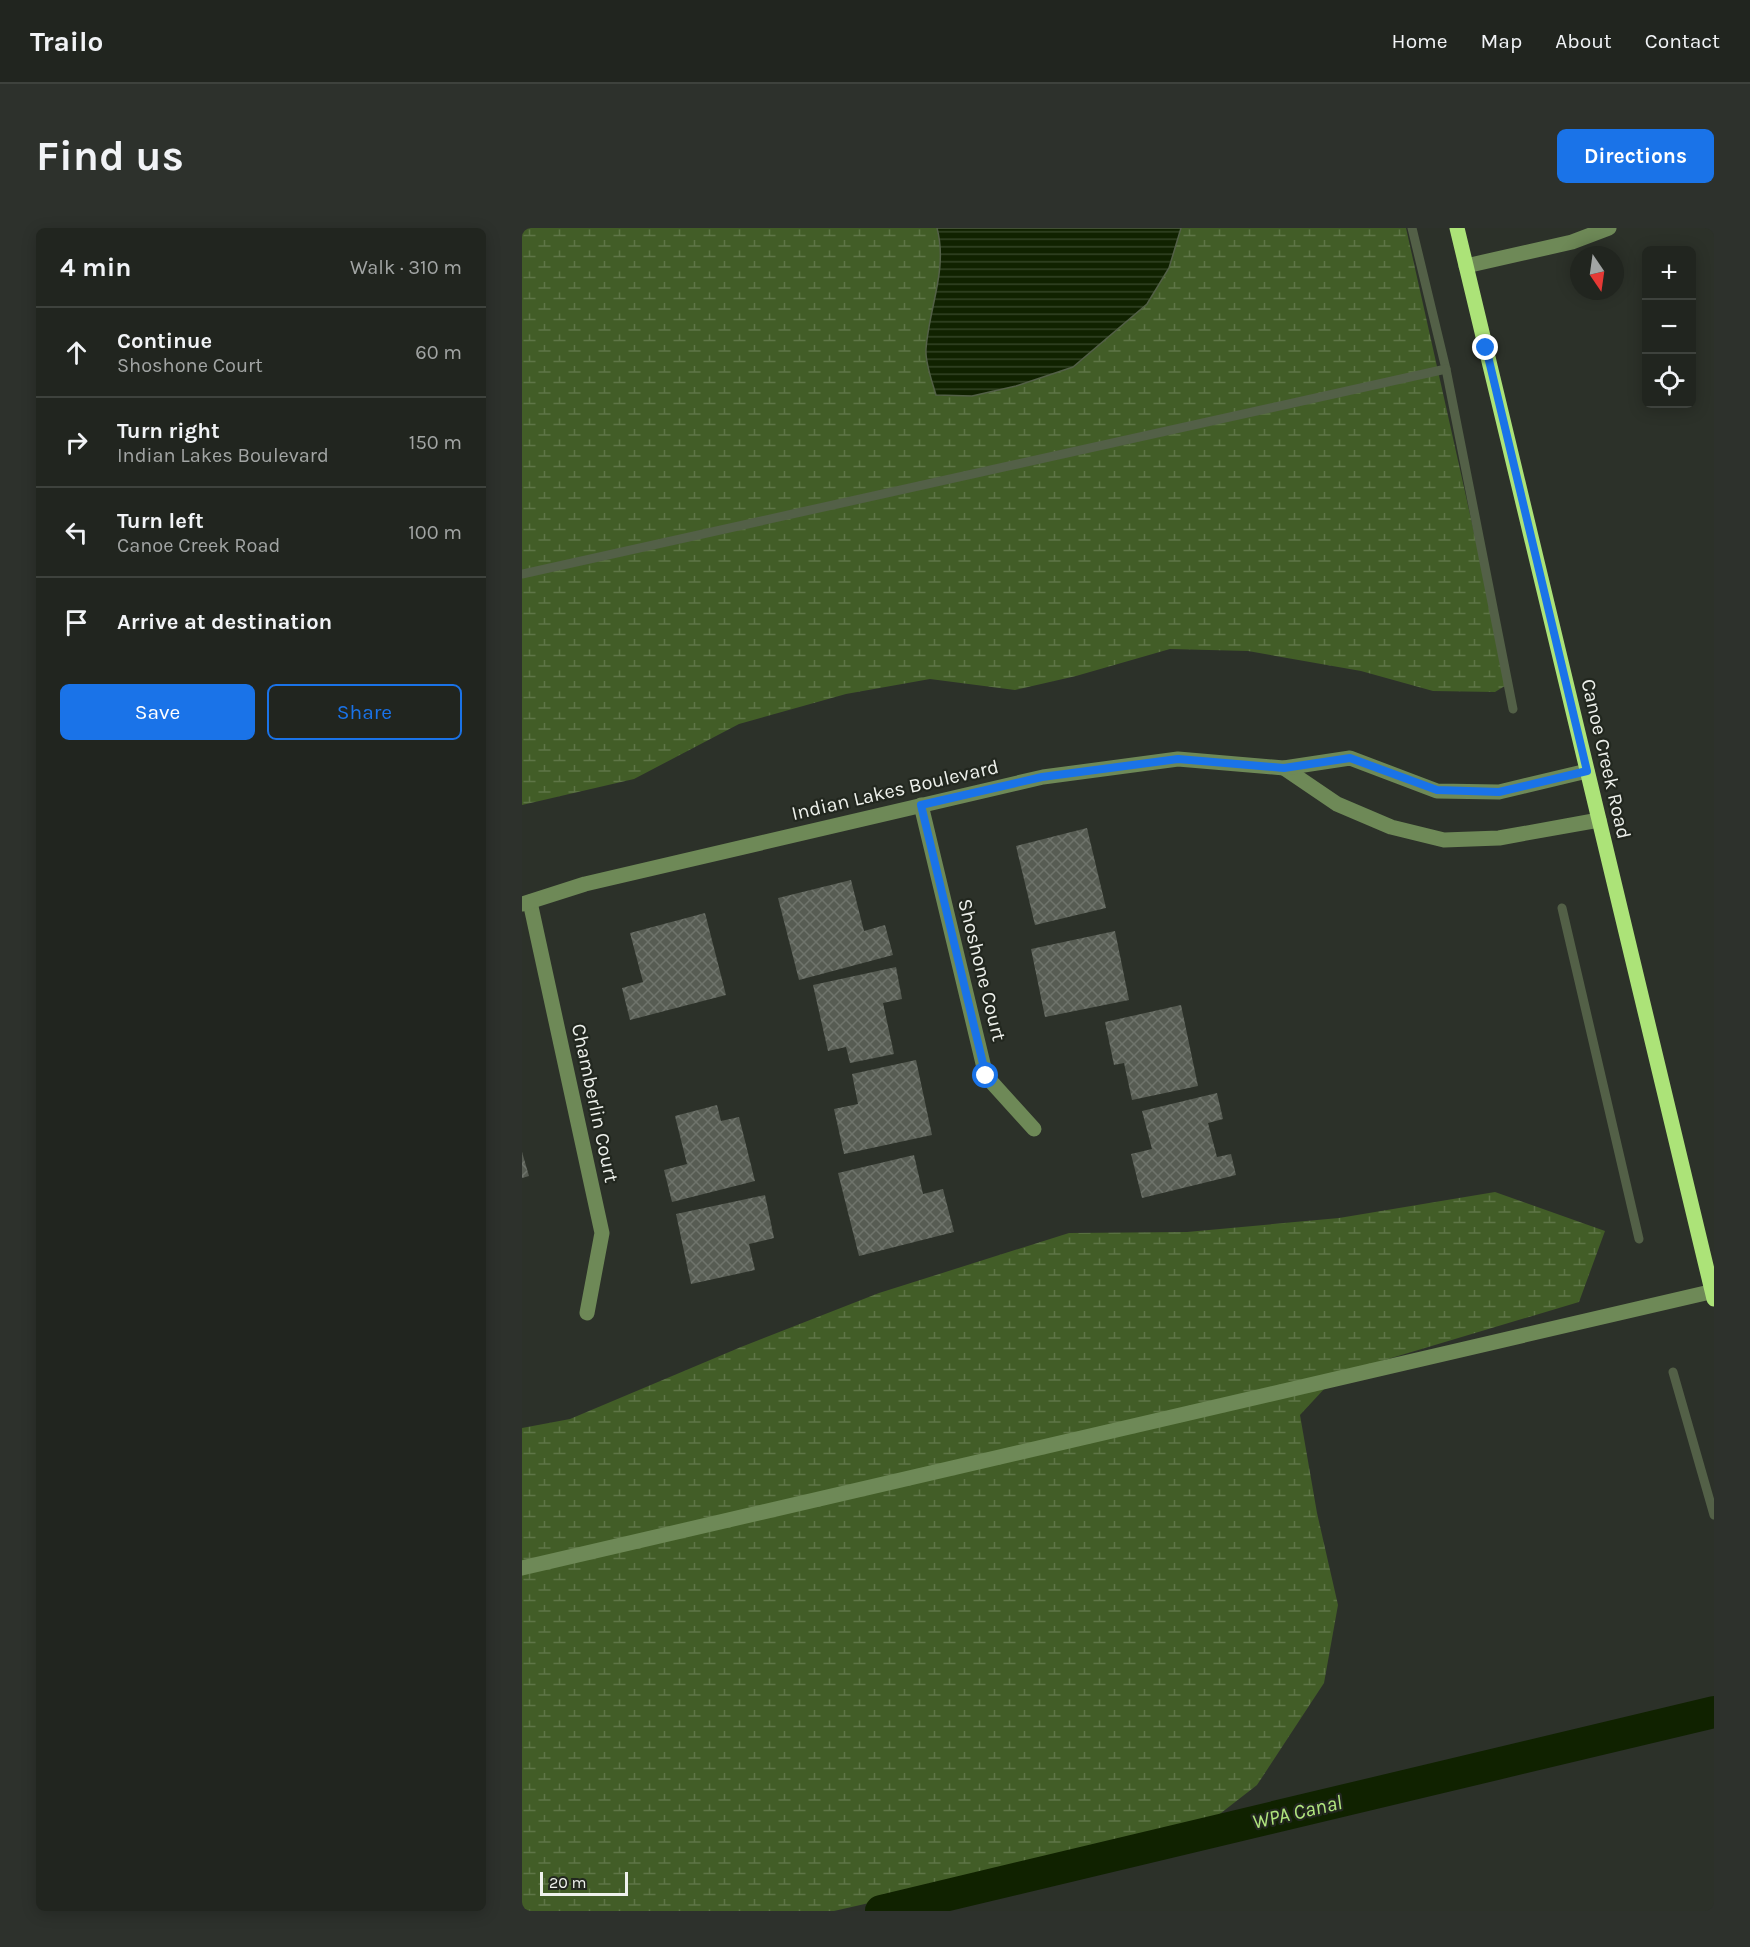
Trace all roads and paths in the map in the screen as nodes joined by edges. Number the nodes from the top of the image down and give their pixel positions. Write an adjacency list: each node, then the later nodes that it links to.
1 (1457, 228): 3 (main road, Canoe Creek Road)
2 (1609, 228): 3 (street)
3 (1466, 266): 5 (main road, Canoe Creek Road)
4 (1284, 768): 5 (street, Indian Lakes Boulevard); 6 (street, Indian Lakes Boulevard); 7 (street, Indian Lakes Boulevard)
5 (1587, 771): 7 (main road, Canoe Creek Road)
6 (921, 805): 8 (street, Indian Lakes Boulevard); 9 (street, Shoshone Court)
7 (1599, 820): 10 (main road, Canoe Creek Road)
8 (526, 903): 11 (street, Chamberlin Court)
9 (1034, 1129)
10 (1713, 1294): 12 (street)
11 (587, 1313)
12 (522, 1568)

